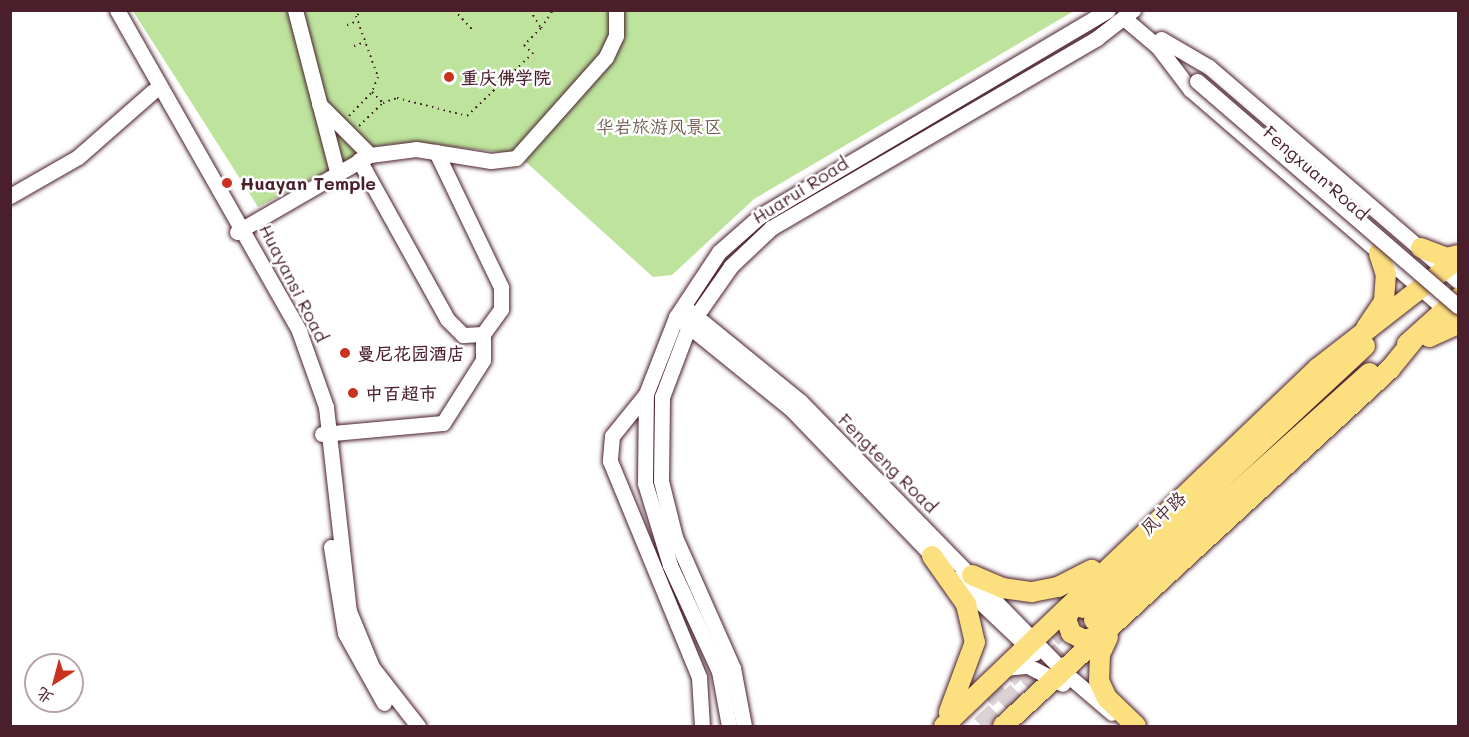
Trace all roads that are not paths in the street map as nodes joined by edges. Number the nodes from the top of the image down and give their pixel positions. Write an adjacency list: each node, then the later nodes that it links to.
1 (105, 10): 8 (street, Huayansi Road)
2 (117, 10): 14 (street, Huayansi Road)
3 (296, 10): 9 (street)
4 (616, 10): 10 (street)
5 (1108, 10): 21 (street, Huarui Road)
6 (1130, 14): 7 (street, Fengxuan Road); 21 (street, Huarui Road)
7 (1159, 43): 15 (street, Fengxuan Road); 16 (street, Fengxuan Road); 19 (street, Fengxuan Road, bridge)
8 (153, 91): 13 (street); 14 (street, Huayansi Road)
9 (317, 102): 11 (street); 12 (street)
10 (436, 152): 11 (street); 22 (street)
11 (364, 158): 12 (street); 22 (street)
12 (338, 171): 14 (street)
13 (10, 196)
14 (240, 230): 27 (street, Huayansi Road)
15 (1421, 248): 17 (main road)
16 (1379, 253): 18 (street, Fengxuan Road); 24 (main road)
17 (1455, 266): 18 (main road)
18 (1423, 290): 19 (street, Fengxuan Road); 20 (main road)
19 (1456, 309): 23 (main road); 25 (main road)
20 (1395, 313): 23 (main road); 24 (main road, 凤中路)
21 (685, 315): 26 (street, Huarui Road); 29 (street, Fengteng Road); 31 (street, Fengteng Road); 40 (street, Huarui Road)
22 (483, 334): 27 (street)
23 (1416, 337): 25 (main road)
24 (1355, 342): 28 (main road, 凤中路)
25 (1390, 369): 32 (main road)
26 (646, 394): 38 (street); 39 (street, Huarui Road)
27 (326, 433): 36 (street, Huayansi Road); 37 (street, Huayansi Road)
28 (1125, 549): 30 (main road, 凤中路); 31 (main road)
29 (932, 556): 33 (street, Fengteng Road); 41 (main road)
30 (1105, 567): 32 (main road); 33 (main road, 凤中路)
31 (972, 574): 33 (street, Fengteng Road)
32 (1111, 631): 35 (main road); 45 (main road)
33 (1029, 642): 34 (main road, 凤中路); 35 (street, Fengteng Road)
34 (1003, 668): 35 (street); 41 (main road, 凤中路)
35 (1058, 671): 42 (main road); 43 (street); 44 (street, Fengteng Road)
36 (404, 726)
37 (418, 726)
38 (702, 726)
39 (729, 726)
40 (744, 726)
41 (943, 726)
42 (1003, 726)
43 (1114, 726)
44 (1128, 726)
45 (1136, 726)

